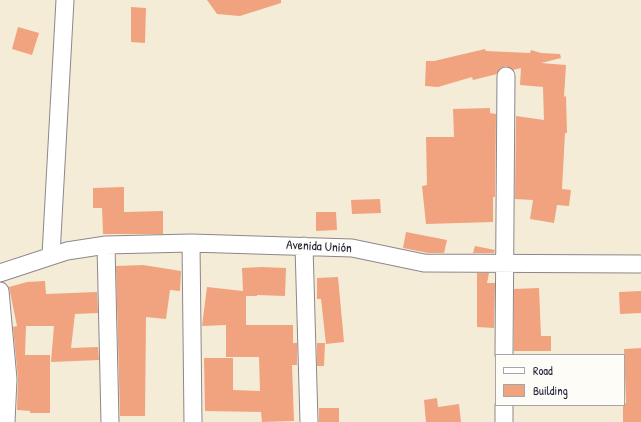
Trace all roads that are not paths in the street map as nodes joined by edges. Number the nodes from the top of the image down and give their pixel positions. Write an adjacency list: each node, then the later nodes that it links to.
1 (65, 0): 6 (street)
2 (506, 76): 7 (street)
3 (191, 243): 4 (street, Avenida Unión); 5 (street, Avenida Unión); 15 (street)
4 (106, 245): 6 (street, Avenida Unión); 14 (street)
5 (304, 246): 7 (street, Avenida Unión); 16 (street)
6 (51, 255): 9 (street, Avenida Unión)
7 (504, 264): 8 (street, Avenida Unión); 11 (street)
8 (641, 264)
9 (0, 273)
10 (0, 291): 13 (street)
11 (504, 354)
12 (504, 406): 17 (street)
13 (6, 422)
14 (110, 422)
15 (193, 422)
16 (309, 422)
17 (504, 422)

